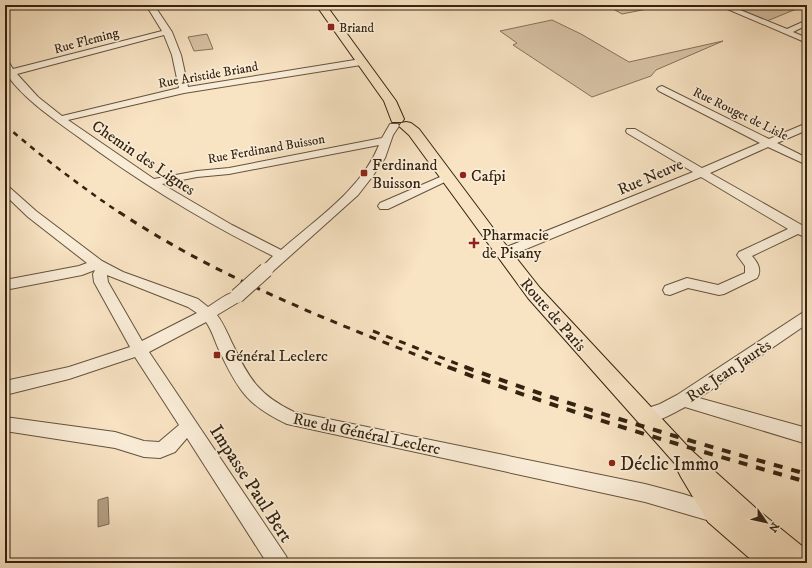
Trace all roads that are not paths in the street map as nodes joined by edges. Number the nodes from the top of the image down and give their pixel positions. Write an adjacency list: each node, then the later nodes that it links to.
1 (8, 5): 5 (street)
2 (150, 5): 7 (street)
3 (321, 5): 10 (main road, Route de Paris)
4 (722, 5): 8 (street)
5 (5, 10)
6 (806, 23): 8 (street)
7 (168, 32): 11 (street, Rue Fleming); 13 (street)
8 (788, 32): 9 (street)
9 (807, 41)
10 (361, 62): 13 (street, Rue Aristide Briand); 15 (main road, Route de Paris)
11 (8, 68): 14 (street, Chemin des Lignes)
12 (662, 89): 19 (street, Rue Rouget de Lisle)
13 (184, 90): 14 (street, Rue Aristide Briand)
14 (61, 119): 23 (street, Chemin des Lignes)
15 (399, 124): 18 (street); 22 (main road, Route de Paris)
16 (807, 126): 19 (street, Rue Neuve)
17 (631, 131): 21 (street)
18 (386, 140): 23 (street, Rue Ferdinand Buisson); 28 (street)
19 (769, 143): 20 (street, Rue Rouget de Lisle); 21 (street, Rue Neuve)
20 (807, 162)
21 (700, 172): 26 (street); 27 (street, Rue Neuve)
22 (447, 177): 25 (street); 27 (main road, Route de Paris)
23 (151, 183): 28 (street, Chemin des Lignes)
24 (7, 194): 29 (street, Rue du Général Leclerc)
25 (384, 206)
26 (802, 231): 31 (street)
27 (504, 253): 37 (main road, Route de Paris)
28 (283, 256): 32 (street, bridge)
29 (100, 265): 30 (street); 32 (street, Rue du Général Leclerc); 34 (street, Impasse Paul Bert)
30 (5, 285)
31 (670, 290)
32 (208, 314): 34 (street); 42 (street, Rue du Général Leclerc)
33 (807, 317): 36 (street, Rue Jean Jaurès)
34 (143, 348): 35 (street); 39 (street, Impasse Paul Bert)
35 (5, 388)
36 (683, 400): 37 (street, Rue Jean Jaurès); 40 (street)
37 (645, 416): 41 (main road, Route de Paris)
38 (5, 424): 39 (street, Impasse Paul Bert)
39 (190, 426): 43 (street, Impasse Paul Bert)
40 (807, 436)
41 (683, 457): 42 (main road, Route de Paris); 46 (main road, Route de Paris)
42 (717, 514): 44 (main road, Route de Paris); 45 (street, Route de Paris)
43 (279, 563)
44 (775, 563)
45 (788, 563)
46 (803, 563)

